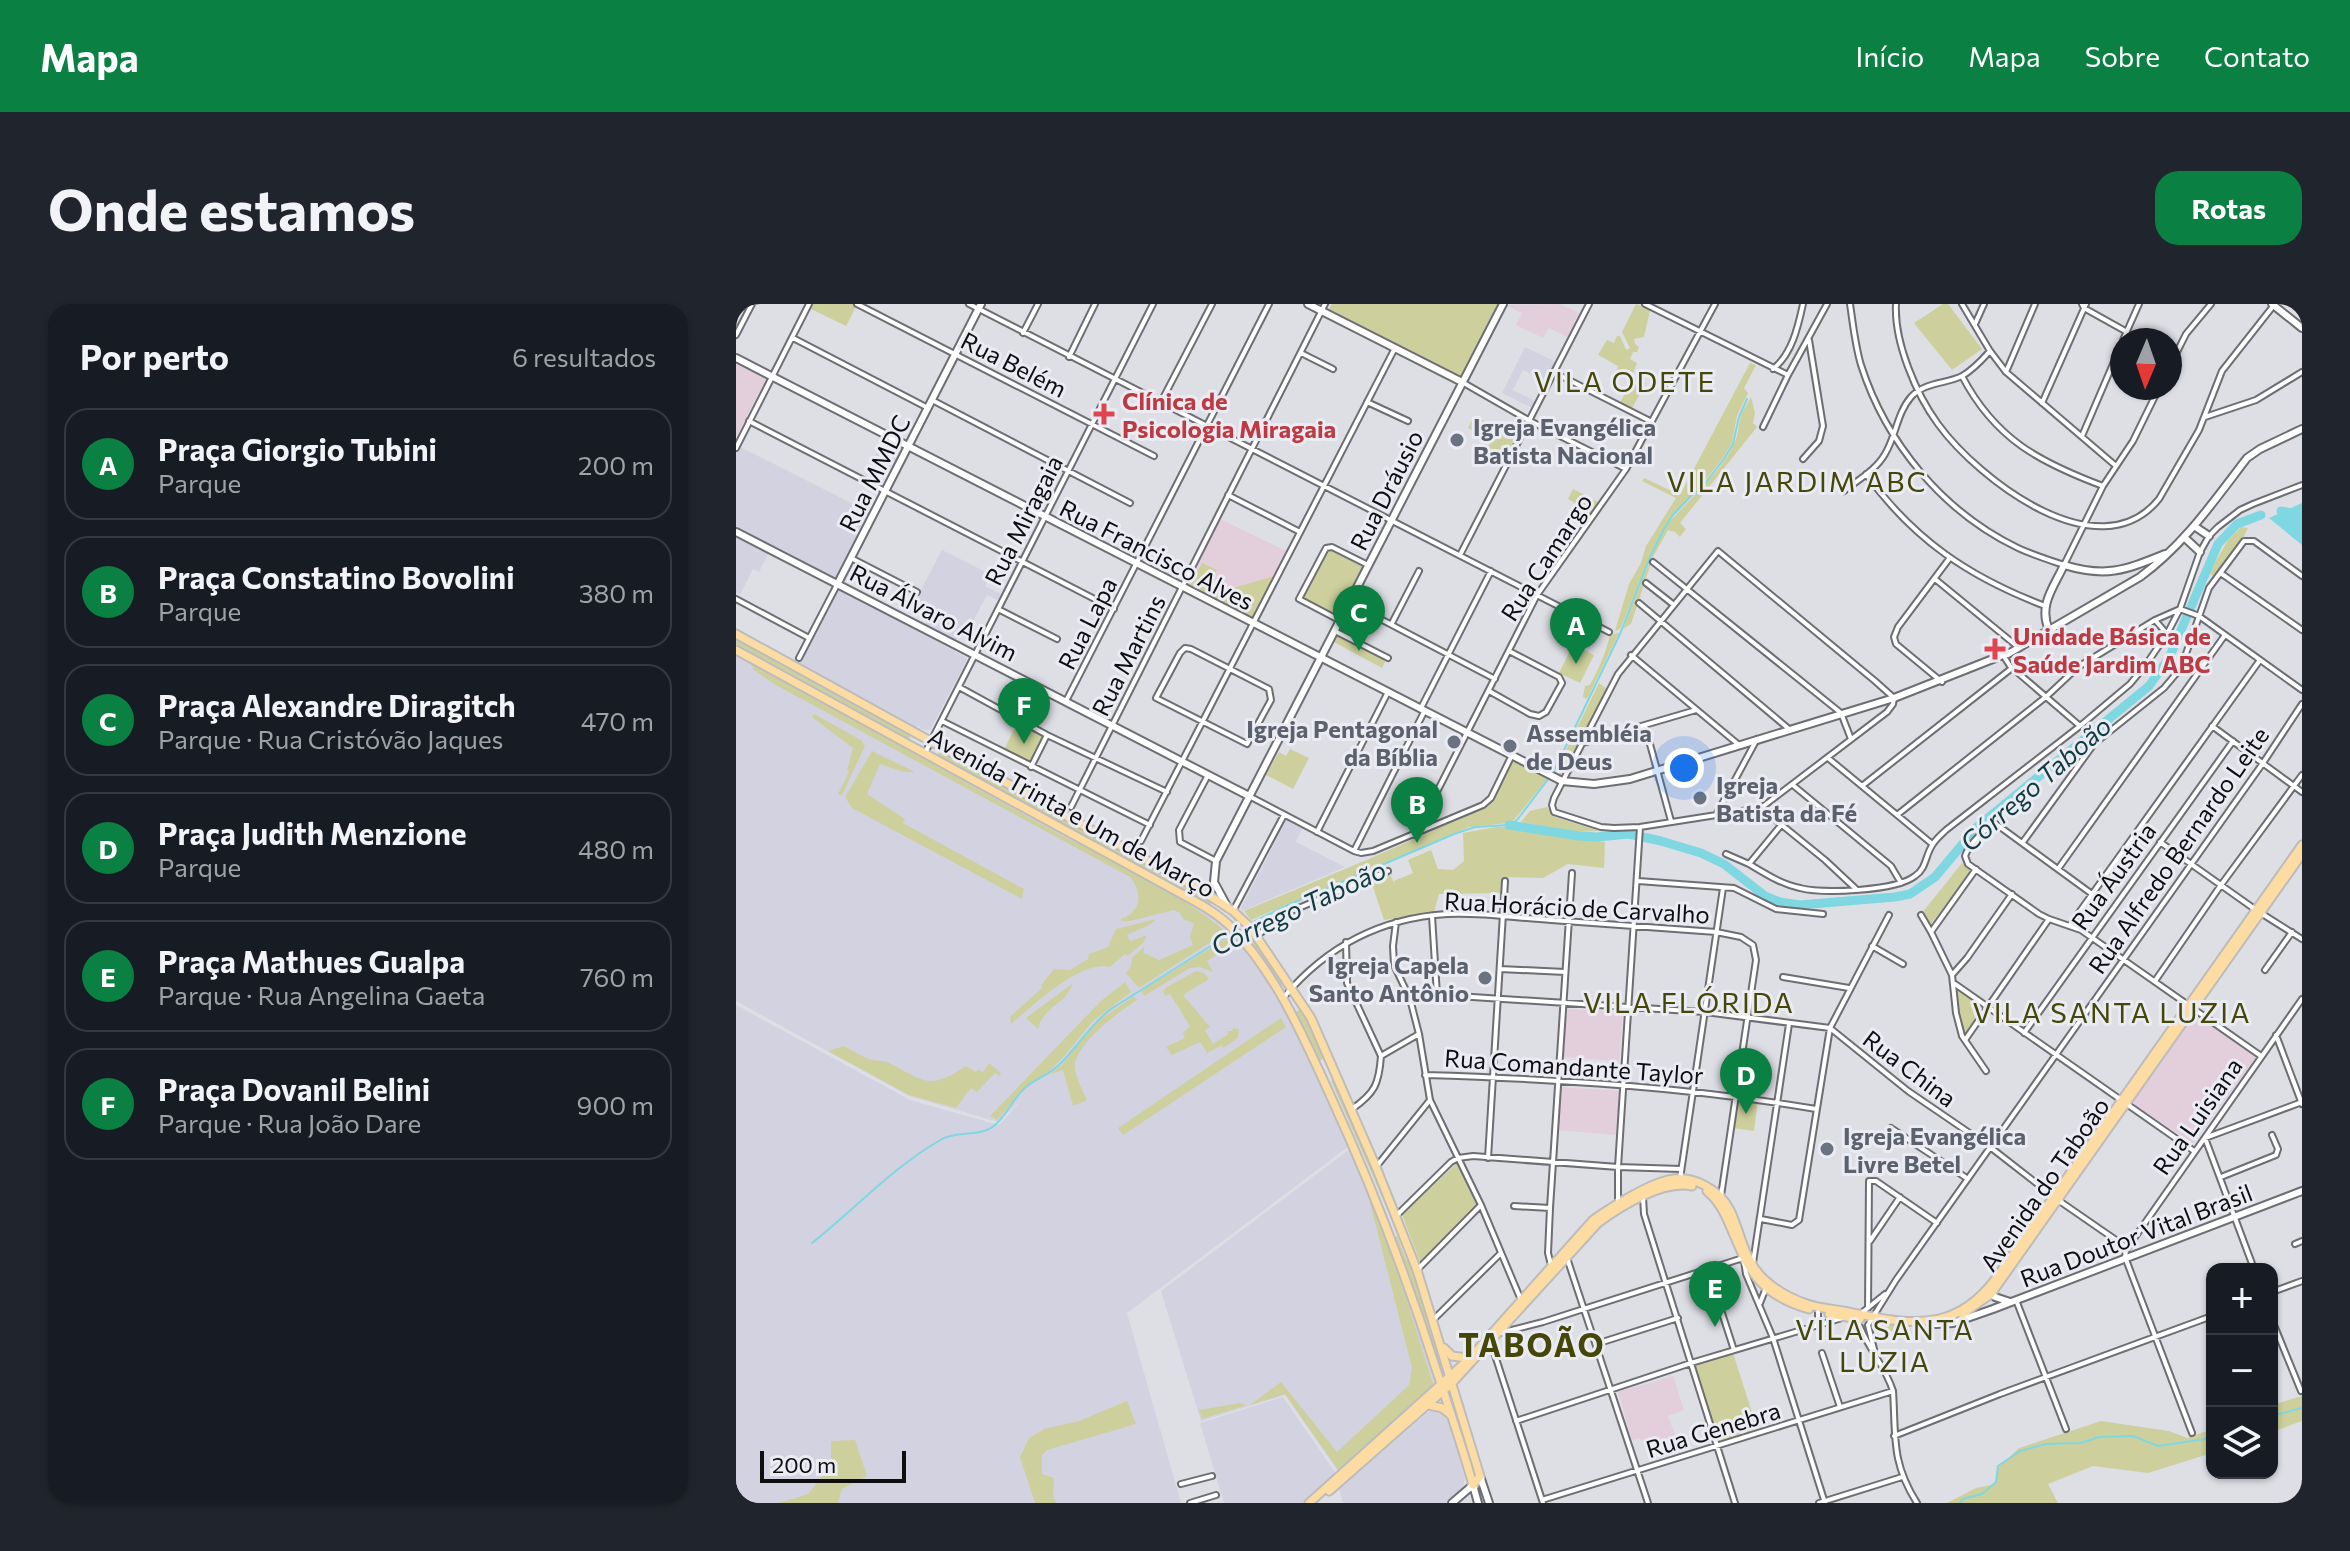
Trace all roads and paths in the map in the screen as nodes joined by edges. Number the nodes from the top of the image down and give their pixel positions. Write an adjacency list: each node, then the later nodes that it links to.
1 (752, 304): 34 (street)
2 (809, 304): 36 (street)
3 (857, 304): 41 (street, Rua Belém)
4 (969, 304): 26 (street)
5 (1038, 304): 33 (street)
6 (1095, 304): 42 (street)
7 (1153, 304): 53 (street, Rua Miragaia)
8 (1212, 304): 59 (street)
9 (1269, 304): 68 (street, Rua Lapa)
10 (1308, 304): 27 (street)
11 (1503, 304): 54 (street, Rua Dráusio)
12 (1589, 304): 49 (street)
13 (1645, 304): 32 (street)
14 (1715, 304): 32 (street, Rua Camargo)
15 (1803, 304): 45 (street)
16 (1827, 304): 35 (street)
17 (1850, 304): 71 (street)
18 (1896, 304): 55 (street)
19 (1962, 304): 28 (street)
20 (1984, 304): 28 (street)
21 (2035, 304): 47 (street)
22 (2139, 304): 30 (street)
23 (2211, 304): 37 (street)
24 (2273, 304): 31 (street); 62 (street)
25 (2084, 305): 29 (street); 60 (street)
26 (979, 306): 33 (street); 41 (street, Rua MMDC)
27 (1323, 308): 38 (street); 40 (street, Rua Martins)
28 (1975, 325): 39 (street)
29 (2121, 328)
30 (2129, 328)
31 (2302, 328)
32 (1701, 332): 45 (street); 66 (street, Rua Camargo)
33 (1023, 333): 42 (street)
34 (736, 335)
35 (1808, 337): 50 (street); 77 (street)
36 (793, 338): 52 (street); 61 (street)
37 (2182, 342)
38 (1395, 348): 54 (street); 58 (street)
39 (1990, 351): 47 (street); 51 (street)
40 (1301, 353): 44 (street); 75 (street, Rua Martins)
41 (955, 354): 56 (street, Rua MMDC); 67 (street, Rua Belém)
42 (1069, 357): 53 (street)
43 (736, 358): 52 (street, Rua Francisco Alves)
44 (1333, 369)
45 (1773, 369): 50 (street)
46 (2110, 371): 72 (street)
47 (2006, 372): 60 (street)
48 (2302, 372): 62 (street)
49 (1555, 373): 65 (street); 66 (street)
50 (1788, 375): 69 (street)
51 (1962, 376): 55 (street); 84 (street)
52 (772, 377): 63 (street); 73 (street, Rua Francisco Alves)
53 (1115, 379): 59 (street); 67 (street, Rua Miragaia)
54 (1462, 382): 65 (street); 90 (street, Rua Dráusio)
55 (1918, 391): 71 (street); 91 (street)
56 (932, 400): 61 (street, Rua MMDC); 80 (street)
57 (2153, 400): 78 (street)
58 (1367, 401): 64 (street); 83 (street)
59 (1161, 402): 68 (street)
60 (2042, 403): 72 (street)
61 (928, 408): 73 (street, Rua MMDC)
62 (2205, 417): 91 (street)
63 (749, 421): 74 (street); 86 (street)
64 (1408, 421)
65 (1530, 421): 79 (street); 99 (street)
66 (1652, 422): 79 (street, Rua Camargo)
67 (1091, 424): 76 (street, Rua Belém); 80 (street, Rua Miragaia)
68 (1206, 426): 75 (street); 104 (street, Rua Lapa)
69 (1763, 427)
70 (2302, 429): 92 (street)
71 (1893, 433): 81 (street); 106 (street)
72 (2082, 436): 78 (street)
73 (909, 446): 86 (street, Rua MMDC); 89 (street, Rua Francisco Alves)
74 (736, 448)
75 (1251, 448): 83 (street); 87 (street, Rua Martins)
76 (1154, 456)
77 (1803, 459)
78 (2116, 466): 84 (street)
79 (1626, 469): 119 (street, Rua Camargo)
80 (1069, 470): 88 (street); 89 (street, Rua Miragaia)
81 (1866, 474): 85 (street); 101 (street)
82 (2302, 485): 95 (street)
83 (1323, 486): 90 (street); 94 (street)
84 (2103, 486): 91 (street)
85 (1844, 491)
86 (885, 492): 100 (street, Rua MMDC); 102 (street)
87 (1228, 495): 94 (street); 115 (street, Rua Martins)
88 (1130, 503)
89 (1045, 516): 102 (street, Rua Miragaia); 104 (street, Rua Francisco Alves)
90 (1392, 521): 99 (street); 105 (street, Rua Dráusio)
91 (2085, 525): 106 (street)
92 (2194, 526): 95 (street); 96 (street)
93 (736, 532): 113 (street, Rua Álvaro Alvim)
94 (1300, 532): 133 (street)
95 (2209, 536): 98 (street)
96 (2185, 538): 97 (street); 98 (street)
97 (2172, 551): 109 (street); 116 (street)
98 (2200, 552): 127 (street)
99 (1460, 555): 108 (street)
100 (851, 558): 113 (street, Rua MMDC); 118 (street)
101 (1949, 559): 112 (street); 124 (street)
102 (1022, 562): 125 (street, Rua Miragaia); 126 (street)
103 (1653, 562): 117 (street)
104 (1138, 564): 115 (street, Rua Francisco Alves); 126 (street, Rua Lapa)
105 (1368, 565): 121 (street, Rua Dráusio); 129 (street)
106 (2064, 565): 109 (street); 124 (street)
107 (1419, 571): 132 (street)
108 (1491, 571): 119 (street); 146 (street)
109 (2116, 572): 116 (street)
110 (2222, 574): 111 (street); 128 (street); 136 (street)
111 (2302, 576)
112 (1935, 579): 143 (street); 157 (street)
113 (838, 583): 141 (street, Rua MMDC); 147 (street, Rua Álvaro Alvim)
114 (1646, 583): 123 (street)
115 (1183, 587): 133 (street, Rua Francisco Alves); 171 (street, Rua Martins)
116 (2120, 588): 135 (street)
117 (1688, 589): 123 (street); 163 (street); 168 (street)
118 (917, 592)
119 (1537, 595): 137 (street); 145 (street, Rua Camargo)
120 (736, 599): 141 (street)
121 (1348, 602): 129 (street, Rua Dráusio); 132 (street)
122 (1639, 603): 131 (street)
123 (1674, 605): 131 (street)
124 (2045, 606): 135 (street)
125 (998, 609): 142 (street); 147 (street, Rua Miragaia)
126 (1114, 609): 164 (street, Rua Lapa)
127 (2181, 609): 128 (street); 130 (street); 139 (street)
128 (2198, 616): 140 (street); 214 (street)
129 (1339, 620): 134 (street, Rua Dráusio)
130 (2155, 620): 139 (street); 162 (street)
131 (1661, 622): 148 (street); 175 (street)
132 (1392, 623): 146 (street)
133 (1254, 624): 152 (street, Rua Francisco Alves); 155 (street)
134 (1333, 630): 151 (street); 152 (street, Rua Dráusio)
135 (2049, 630): 143 (street)
136 (2302, 630)
137 (1609, 632)
138 (736, 634): 181 (main road, Avenida Trinta e Um de Março)
139 (2167, 634): 173 (street)
140 (2225, 635): 153 (street); 225 (street)
141 (809, 638): 150 (street, Rua MMDC)
142 (1057, 639)
143 (2018, 647): 149 (street)
144 (736, 650): 184 (main road, Avenida Trinta e Um de Março)
145 (1509, 651): 156 (street, Rua Camargo); 160 (street)
146 (1449, 653): 156 (street); 167 (street)
147 (976, 654): 158 (street, Rua Miragaia); 164 (street, Rua Álvaro Alvim)
148 (1631, 655): 166 (street); 182 (street)
149 (2005, 655): 154 (street); 157 (street)
150 (799, 658)
151 (1388, 658)
152 (1319, 659): 161 (street, Rua Francisco Alves); 201 (street, Rua Dráusio)
153 (2260, 660): 159 (street); 174 (street)
154 (2012, 668): 162 (street); 196 (street)
155 (1230, 670): 170 (street); 170 (street); 170 (street)
156 (1495, 679): 160 (street, Rua Camargo)
157 (1938, 682): 163 (street)
158 (959, 687): 169 (street, Rua Miragaia); 177 (street)
159 (2302, 690)
160 (1489, 691): 176 (street, Rua Camargo)
161 (1387, 694): 167 (street, Rua Francisco Alves); 211 (street)
162 (2047, 696): 173 (street); 206 (street)
163 (1894, 698): 168 (street); 179 (street)
164 (1066, 701): 171 (street, Rua Álvaro Alvim)
165 (2302, 704): 189 (street, Rua Alfredo Bernardo Leite)
166 (1696, 710): 172 (street); 183 (street)
167 (1422, 711): 176 (street, Rua Francisco Alves); 218 (street)
168 (1841, 713): 175 (street); 179 (street)
169 (942, 721): 181 (street, Rua Miragaia); 190 (street)
170 (1202, 723): 188 (street)
171 (1113, 725): 185 (street, Rua Martins); 188 (street, Rua Álvaro Alvim)
172 (1645, 725): 182 (street); 191 (street)
173 (2080, 726): 216 (street)
174 (2212, 726): 180 (street); 235 (street)
175 (1789, 729): 178 (street)
176 (1466, 733): 186 (street, Rua Francisco Alves); 212 (street, Rua Camargo)
177 (1047, 735): 185 (street); 190 (street)
178 (1757, 739): 183 (street); 205 (street)
179 (1852, 740): 187 (street)
180 (2233, 741): 189 (street); 215 (street, Rua Áustria)
181 (931, 742): 184 (street, Rua Miragaia); 236 (main road, Avenida Trinta e Um de Março)
182 (1582, 743): 194 (street)
183 (1739, 745): 191 (street)
184 (925, 753): 246 (main road, Avenida Trinta e Um de Março)
185 (1096, 757): 198 (street, Rua Martins); 199 (street)
186 (1511, 757): 194 (street, Rua Francisco Alves); 212 (street)
187 (1828, 758): 195 (street); 196 (street)
188 (1182, 761): 192 (street, Rua Álvaro Alvim); 199 (street)
189 (2263, 763): 197 (street); 222 (street, Rua Alfredo Bernardo Leite)
190 (1031, 767): 198 (street)
191 (1658, 770): 194 (street); 207 (street)
192 (1208, 775): 201 (street, Rua Álvaro Alvim); 221 (street)
193 (2302, 775): 197 (street)
194 (1559, 780): 210 (street)
195 (1793, 786): 203 (street); 230 (street)
196 (1862, 786): 206 (street)
197 (2294, 786): 200 (street); 231 (street)
198 (1080, 789): 202 (street, Rua Martins); 209 (street)
199 (1167, 792): 209 (street)
200 (2302, 792)
201 (1249, 796): 204 (street, Rua Álvaro Alvim); 221 (street, Rua Dráusio)
202 (1071, 807)
203 (1761, 808): 205 (street); 208 (street)
204 (1284, 815): 211 (street, Rua Álvaro Alvim); 236 (street)
205 (1716, 815): 207 (street)
206 (1897, 815): 216 (street)
207 (1671, 821): 210 (street)
208 (1782, 824): 223 (street); 233 (street)
209 (1150, 825): 213 (street)
210 (1640, 828): 229 (street)
211 (1317, 832): 218 (street, Rua Álvaro Alvim)
212 (1415, 835): 218 (street)
213 (1141, 841)
214 (2023, 842): 224 (street); 225 (street)
215 (2160, 842): 222 (street); 253 (street, Rua Áustria)
216 (1932, 844): 230 (street)
217 (2302, 845): 237 (main road, Avenida do Taboão)
218 (1354, 851)
219 (1726, 854): 223 (street)
220 (2302, 854): 237 (main road, Avenida do Taboão)
221 (1216, 861): 236 (street)
222 (2190, 863): 231 (street); 257 (street, Rua Alfredo Bernardo Leite)
223 (1749, 864): 233 (street)
224 (1976, 869): 234 (street); 250 (street)
225 (2058, 869): 235 (street)
226 (1388, 871): 252 (street)
227 (1572, 873): 245 (street)
228 (1505, 881): 242 (street)
229 (1638, 881): 232 (street); 248 (street)
230 (1901, 883): 233 (street)
231 (2221, 885): 237 (street); 264 (street)
232 (1723, 888): 238 (street); 249 (street)
233 (1856, 889)
234 (2012, 894): 243 (street); 262 (street)
235 (2092, 894): 247 (street)
236 (1231, 910): 246 (street); 252 (main road, Avenida Trinta e Um de Março)
237 (2258, 912): 251 (street); 277 (main road, Avenida do Taboão)
238 (1823, 914)
239 (1889, 915): 256 (street)
240 (1921, 915): 250 (street)
241 (1432, 916): 242 (street, Rua Horácio de Carvalho); 244 (street, Rua Horácio de Carvalho); 268 (street)
242 (1502, 917): 245 (street, Rua Horácio de Carvalho); 259 (street)
243 (2049, 919): 247 (street); 274 (street)
244 (1396, 922): 255 (street, Rua Horácio de Carvalho); 271 (street)
245 (1568, 922): 248 (street, Rua Horácio de Carvalho); 261 (street)
246 (1229, 925): 269 (main road, Avenida Trinta e Um de Março)
247 (2070, 925): 253 (street)
248 (1635, 926): 249 (street, Rua Horácio de Carvalho); 276 (street)
249 (1716, 932): 279 (street); 280 (street, Rua Horácio de Carvalho)
250 (1931, 932): 262 (street)
251 (2292, 932): 254 (street); 260 (street)
252 (1257, 936): 266 (main road, Avenida Trinta e Um de Março)
253 (2091, 937): 257 (street); 283 (street, Rua Áustria)
254 (2302, 939)
255 (1346, 942): 266 (street, Rua Horácio de Carvalho); 287 (street)
256 (1872, 946): 258 (street); 267 (street)
257 (2123, 960): 264 (street); 288 (street, Rua Alfredo Bernardo Leite)
258 (1903, 964)
259 (1499, 969): 261 (street); 270 (street)
260 (2265, 970)
261 (1565, 972): 273 (street)
262 (1952, 975): 265 (street)
263 (1783, 977): 267 (street)
264 (2155, 981): 277 (street)
265 (1955, 984): 274 (street); 286 (street)
266 (1292, 987): 269 (street, Rua Horácio de Carvalho); 301 (main road, Avenida Trinta e Um de Março)
267 (1849, 988): 282 (street)
268 (1437, 995): 270 (street); 271 (street)
269 (1284, 997): 321 (main road, Avenida Trinta e Um de Março)
270 (1497, 998): 273 (street); 292 (street)
271 (1410, 999): 284 (street)
272 (2302, 999): 278 (street, Rua Luisiana)
273 (1564, 1002): 276 (street); 293 (street)
274 (1988, 1006): 283 (street); 286 (street)
275 (2302, 1007): 278 (street)
276 (1629, 1008): 279 (street); 294 (street)
277 (2190, 1008): 289 (street); 299 (main road, Avenida do Taboão)
278 (2294, 1010): 285 (street, Rua Luisiana)
279 (1705, 1012): 280 (street); 295 (street)
280 (1747, 1018): 281 (street); 296 (street)
281 (1789, 1024): 282 (street); 298 (street)
282 (1830, 1028): 302 (street); 308 (street, Rua China)
283 (2024, 1033): 288 (street)
284 (1419, 1034): 287 (street); 291 (street)
285 (2276, 1035): 289 (street, Rua Luisiana); 300 (street)
286 (1965, 1040): 290 (street)
287 (1381, 1056): 301 (street)
288 (2056, 1056): 299 (street); 308 (street, Rua Alfredo Bernardo Leite)
289 (2261, 1056): 303 (street, Rua Luisiana)
290 (1986, 1071)
291 (1425, 1075): 292 (street, Rua Comandante Taylor); 297 (street)
292 (1493, 1077): 293 (street, Rua Comandante Taylor); 311 (street)
293 (1558, 1081): 294 (street, Rua Comandante Taylor); 312 (street)
294 (1624, 1087): 295 (street, Rua Comandante Taylor); 314 (street)
295 (1693, 1091): 296 (street, Rua Comandante Taylor); 316 (street)
296 (1737, 1096): 298 (street, Rua Comandante Taylor); 323 (street)
297 (1430, 1100): 310 (street); 313 (street)
298 (1778, 1102): 302 (street, Rua Comandante Taylor); 335 (street)
299 (2123, 1102): 309 (street); 326 (main road, Avenida do Taboão)
300 (2302, 1103): 305 (street)
301 (1352, 1109): 313 (main road, Avenida Trinta e Um de Março)
302 (1816, 1109): 335 (street)
303 (2214, 1124): 305 (street); 307 (street, Rua Luisiana)
304 (1891, 1128): 319 (street)
305 (2223, 1132): 307 (street)
306 (2272, 1135): 317 (street)
307 (2205, 1138): 309 (street, Rua Luisiana); 317 (street)
308 (1990, 1147): 319 (street, Rua Alfredo Bernardo Leite); 326 (street, Rua China)
309 (2194, 1151): 341 (street, Rua Luisiana)
310 (1458, 1158): 311 (street); 328 (street); 333 (street)
311 (1488, 1158): 312 (street)
312 (1554, 1162): 314 (street); 331 (street)
313 (1376, 1167): 333 (main road, Avenida Trinta e Um de Março)
314 (1618, 1167): 315 (street); 330 (street)
315 (1670, 1168): 316 (street); 320 (street)
316 (1681, 1169): 318 (street)
317 (2221, 1177): 334 (street)
318 (1680, 1179): 320 (main road, Avenida do Taboão); 323 (main road, Avenida do Taboão)
319 (1968, 1179): 336 (street, Rua Alfredo Bernardo Leite)
320 (1670, 1180): 330 (main road, Avenida do Taboão)
321 (1373, 1191): 333 (main road); 337 (main road, Avenida Trinta e Um de Março)
322 (2302, 1191): 334 (street, Rua Doutor Vital Brasil)
323 (1721, 1196): 346 (main road, Avenida do Taboão)
324 (1643, 1197): 327 (main road, Avenida do Taboão); 332 (street); 346 (main road, Avenida do Taboão)
325 (1900, 1197): 336 (street); 338 (street); 338 (street)
326 (2056, 1198): 341 (street, Rua China); 356 (main road, Avenida do Taboão)
327 (1634, 1202): 330 (main road, Avenida do Taboão); 332 (street)
328 (1481, 1205): 342 (street); 349 (street)
329 (1514, 1206): 331 (street)
330 (1618, 1207): 344 (main road, Avenida do Taboão); 348 (main road, Avenida do Taboão)
331 (1550, 1208): 348 (street)
332 (1644, 1214): 352 (street)
333 (1396, 1216): 345 (main road, Avenida Trinta e Um de Março)
334 (2236, 1216): 343 (street, Rua Doutor Vital Brasil); 347 (street)
335 (1761, 1219): 346 (street)
336 (1937, 1223): 354 (street, Rua Alfredo Bernardo Leite)
337 (1391, 1237): 345 (main road); 386 (main road, Avenida Trinta e Um de Março)
338 (1869, 1241): 360 (street)
339 (2302, 1241): 340 (street)
340 (2295, 1244)
341 (2126, 1247): 343 (street, Rua Luisiana)
342 (1501, 1253): 357 (street); 369 (street)
343 (2125, 1257): 358 (street, Rua Doutor Vital Brasil); 374 (street)
344 (1567, 1258): 361 (street); 372 (main road, Avenida do Taboão)
345 (1413, 1261): 349 (main road, Avenida Trinta e Um de Março)
346 (1746, 1261): 350 (street); 353 (main road, Avenida do Taboão); 359 (street); 365 (main road, Avenida do Taboão)
347 (2252, 1263)
348 (1551, 1267): 357 (main road, Avenida do Taboão)
349 (1417, 1270): 369 (main road, Avenida Trinta e Um de Março)
350 (1708, 1270): 352 (street); 380 (street)
351 (2302, 1281): 355 (street)
352 (1666, 1282): 361 (street); 366 (street)
353 (1766, 1288): 359 (street); 363 (main road, Avenida do Taboão)
354 (1890, 1290): 360 (street, Rua Alfredo Bernardo Leite); 368 (street, Rua Alfredo Bernardo Leite)
355 (2278, 1290)
356 (1991, 1293): 358 (street); 362 (street); 368 (main road, Avenida do Taboão); 370 (main road, Avenida do Taboão)
357 (1521, 1300): 376 (main road, Avenida do Taboão)
358 (2013, 1301): 362 (street, Rua Doutor Vital Brasil); 384 (street)
359 (1760, 1306): 375 (street)
360 (1868, 1308): 365 (street, Rua Alfredo Bernardo Leite)
361 (1584, 1309): 372 (street); 378 (street)
362 (1993, 1309): 370 (street, Rua Doutor Vital Brasil)
363 (1818, 1312): 364 (main road, Avenida do Taboão); 371 (street)
364 (1845, 1317): 365 (main road, Avenida do Taboão); 371 (street)
365 (1858, 1317): 368 (main road, Avenida do Taboão); 379 (street)
366 (1678, 1318): 378 (street); 383 (street)
367 (2206, 1318): 374 (street)
368 (1872, 1319): 370 (main road, Avenida do Taboão); 379 (street)
369 (1433, 1320): 377 (main road, Avenida Trinta e Um de Março)
370 (1936, 1324)
371 (1809, 1327): 375 (street)
372 (1500, 1333): 376 (main road, Avenida do Taboão)
373 (2278, 1335): 389 (street)
374 (2156, 1337): 384 (street); 396 (street)
375 (1773, 1338): 380 (street); 394 (street)
376 (1489, 1340): 382 (main road, Avenida do Taboão); 385 (main road, Avenida do Taboão); 393 (street)
377 (1440, 1342): 382 (main road); 385 (main road, Avenida Trinta e Um de Março)
378 (1596, 1344): 387 (street)
379 (1874, 1349): 388 (street)
380 (1734, 1350): 383 (street)
381 (1822, 1353): 391 (street)
382 (1470, 1358): 385 (main road, Avenida do Taboão)
383 (1691, 1363): 387 (street); 398 (street)
384 (2046, 1376): 395 (street); 397 (street)
385 (1452, 1379): 386 (main road, Avenida do Taboão); 401 (main road, Avenida Trinta e Um de Março)
386 (1443, 1388): 390 (main road, Avenida do Taboão); 392 (main road, Avenida Trinta e Um de Março); 409 (main road, Avenida do Taboão)
387 (1611, 1390): 393 (street); 399 (street)
388 (1893, 1391): 391 (street, Rua Genebra); 397 (street)
389 (2301, 1391)
390 (1429, 1405): 392 (main road); 410 (main road, Avenida do Taboão)
391 (1840, 1407): 394 (street, Rua Genebra)
392 (1452, 1418): 404 (main road, Avenida Trinta e Um de Março)
393 (1516, 1421): 406 (street)
394 (1799, 1421): 398 (street, Rua Genebra); 407 (street)
395 (2066, 1429)
396 (2192, 1433)
397 (1894, 1436): 402 (street)
398 (1718, 1446): 399 (street, Rua Genebra); 415 (street)
399 (1638, 1471): 406 (street, Rua Genebra); 414 (street)
400 (1212, 1476): 403 (street)
401 (1480, 1476): 404 (main road); 413 (street)
402 (1902, 1477): 407 (street); 416 (street)
403 (1181, 1484)
404 (1473, 1485): 411 (street); 412 (street)
405 (1216, 1495): 408 (street)
406 (1543, 1502)
407 (1823, 1502)
408 (1190, 1503)
409 (1309, 1503)
410 (1316, 1503)
411 (1452, 1503)
412 (1478, 1503)
413 (1489, 1503)
414 (1648, 1503)
415 (1735, 1503)
416 (1917, 1503)

